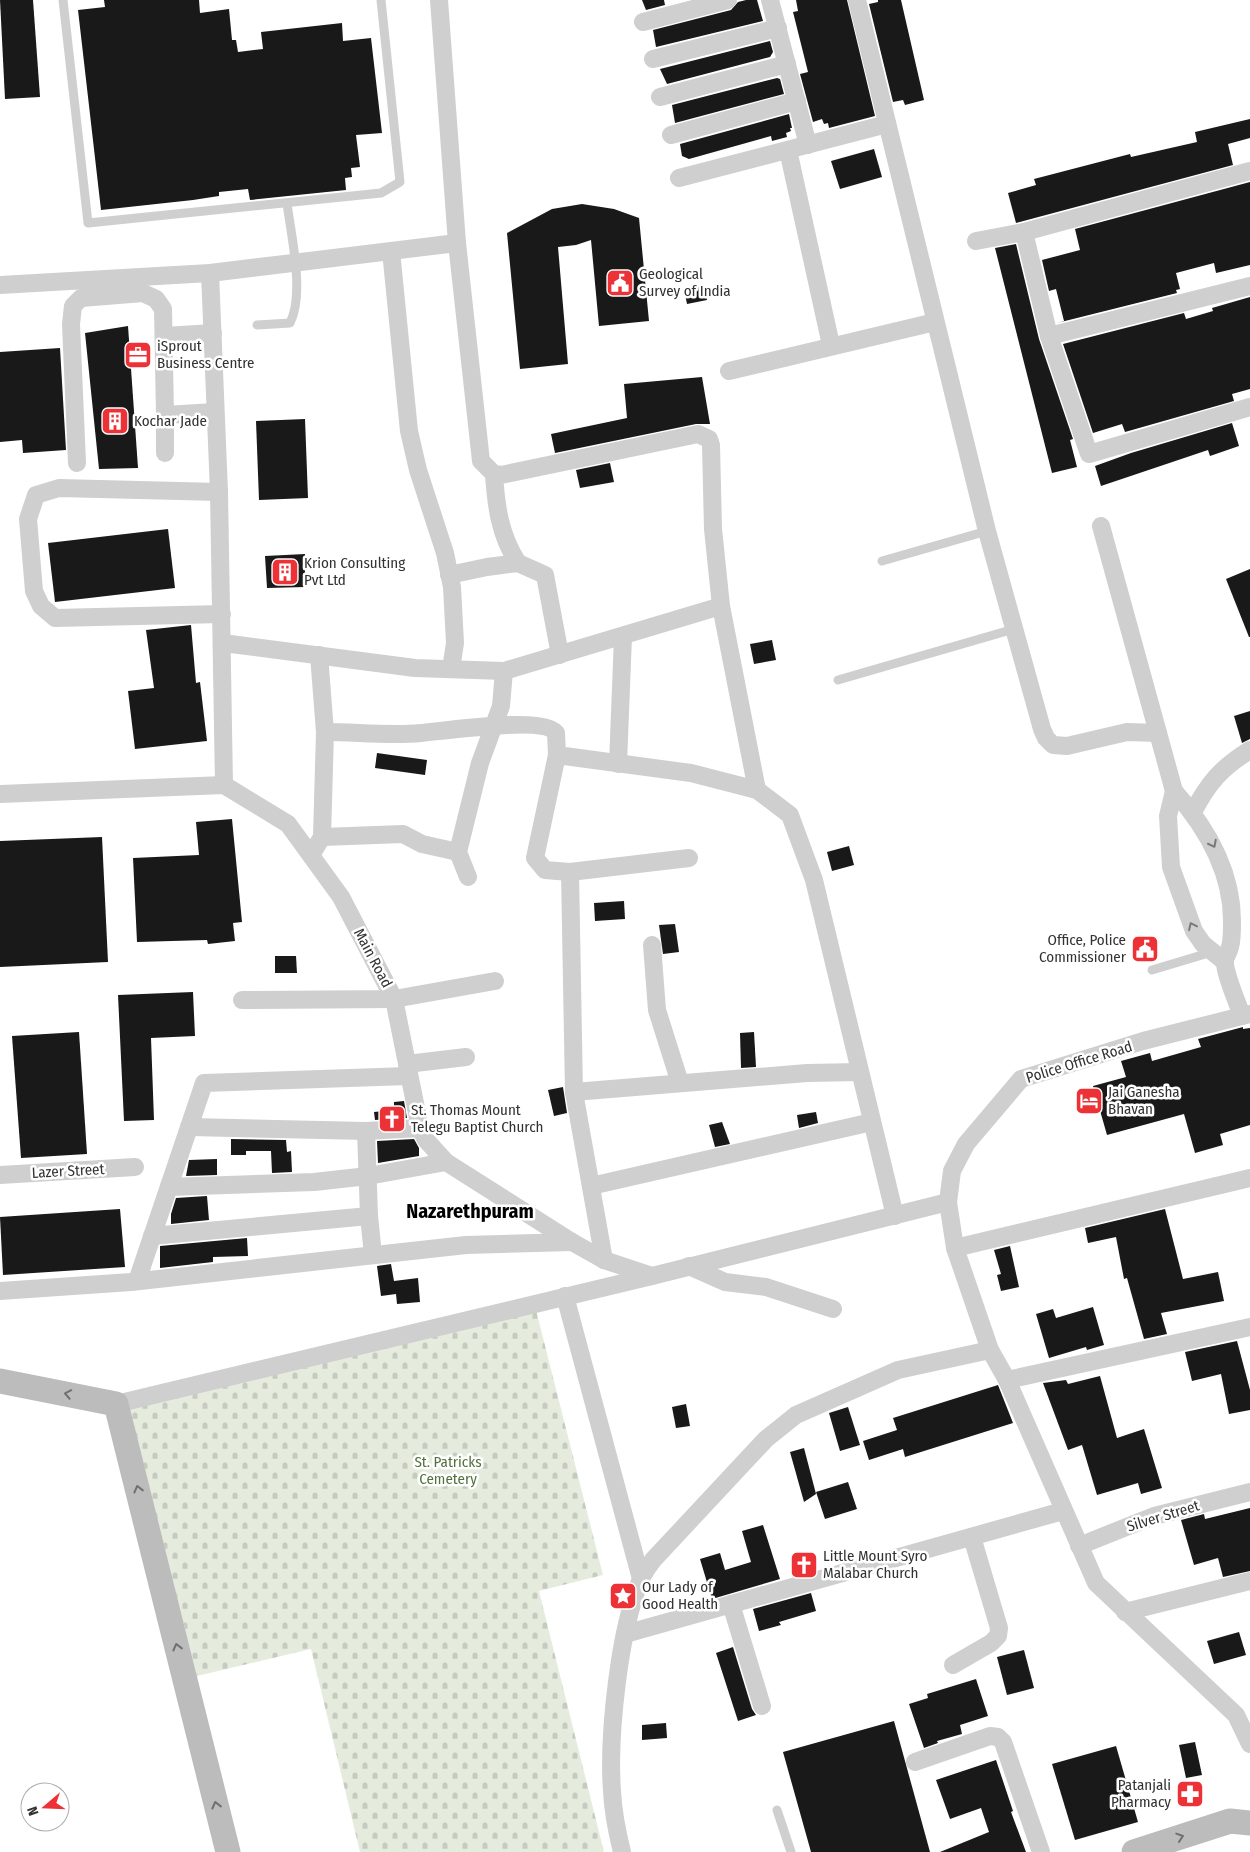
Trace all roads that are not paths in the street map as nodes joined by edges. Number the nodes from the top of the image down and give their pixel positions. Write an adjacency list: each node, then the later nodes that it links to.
1 (63, 0): 19 (lane)
2 (381, 0): 19 (lane)
3 (439, 0): 22 (street)
4 (728, 0): 7 (street)
5 (770, 0): 8 (street)
6 (857, 0): 13 (street)
7 (643, 22)
8 (778, 28): 9 (street); 10 (street)
9 (653, 59)
10 (787, 64): 11 (street); 12 (street)
11 (660, 97)
12 (797, 101): 14 (street); 15 (street)
13 (887, 124): 15 (street); 28 (street)
14 (671, 135)
15 (808, 145): 16 (street)
16 (788, 150): 18 (street); 33 (street)
17 (1250, 171): 20 (street)
18 (679, 178)
19 (287, 202): 24 (lane)
20 (1024, 232): 21 (street); 32 (street)
21 (976, 240)
22 (458, 243): 23 (street); 40 (street)
23 (392, 251): 24 (street); 46 (street)
24 (294, 262): 25 (street); 29 (lane)
25 (210, 273): 26 (street); 30 (street)
26 (0, 285)
27 (1250, 286): 32 (street)
28 (935, 322): 33 (street); 43 (street)
29 (257, 325)
30 (213, 333): 31 (street); 36 (street)
31 (165, 336): 37 (street); 39 (street)
32 (1049, 336): 35 (street)
33 (831, 345): 34 (street)
34 (729, 371)
35 (1250, 407)
36 (215, 412): 37 (street); 41 (street)
37 (165, 415): 38 (street)
38 (165, 453)
39 (77, 463)
40 (494, 474): 45 (street); 47 (street)
41 (219, 492): 48 (street); 48 (street)
42 (1101, 526): 59 (street)
43 (987, 531): 44 (lane); 49 (street)
44 (882, 561)
45 (518, 563): 46 (street); 53 (street)
46 (450, 575): 54 (street)
47 (722, 606): 50 (street); 64 (street)
48 (222, 614): 51 (street)
49 (1014, 630): 56 (lane); 59 (street)
50 (623, 636): 53 (street); 62 (street)
51 (223, 643): 52 (street); 63 (street)
52 (318, 655): 54 (street); 58 (street)
53 (560, 655): 55 (street)
54 (452, 669): 55 (street)
55 (504, 671): 57 (street)
56 (838, 680)
57 (495, 726): 58 (street); 61 (street); 69 (street)
58 (325, 732): 68 (street)
59 (1158, 733): 65 (street)
60 (1250, 750): 67 (street)
61 (557, 755): 62 (street); 72 (street)
62 (618, 764): 64 (street)
63 (224, 785): 66 (street); 70 (street, Main Road)
64 (757, 790): 83 (street)
65 (1174, 791): 67 (street); 75 (street, one-way to 65)
66 (0, 794)
67 (1193, 812): 75 (street, one-way to 75)
68 (322, 837): 69 (street); 70 (street)
69 (458, 852): 73 (street)
70 (310, 855): 78 (street, Main Road)
71 (689, 858): 72 (street)
72 (570, 872): 85 (street)
73 (468, 877)
74 (652, 945): 84 (street)
75 (1218, 957): 76 (lane); 80 (street)
76 (1152, 970)
77 (495, 981): 78 (street)
78 (394, 998): 79 (street); 82 (street, Main Road)
79 (242, 1000)
80 (1246, 1015): 97 (street, Police Office Road)
81 (466, 1057): 82 (street)
82 (408, 1070): 87 (street); 88 (street, Main Road)
83 (860, 1072): 84 (street); 86 (street)
84 (680, 1083): 85 (street)
85 (574, 1092): 95 (street)
86 (872, 1122): 95 (street); 99 (street)
87 (189, 1127): 89 (street); 96 (street)
88 (420, 1128): 89 (street); 90 (street, Main Road)
89 (366, 1131): 93 (street)
90 (446, 1162): 93 (street); 101 (street, Main Road)
91 (135, 1167): 92 (street, Lazer Street)
92 (0, 1175)
93 (368, 1176): 96 (street); 98 (street)
94 (1250, 1178): 102 (street)
95 (591, 1186): 104 (street)
96 (169, 1187): 100 (street)
97 (948, 1202): 99 (street); 102 (street, Police Office Road)
98 (368, 1216): 100 (street); 103 (street)
99 (895, 1216): 105 (street)
100 (152, 1236): 107 (street)
101 (572, 1242): 103 (street); 104 (street, Main Road)
102 (955, 1248): 112 (street, Police Office Road)
103 (373, 1255): 107 (street)
104 (604, 1260): 106 (street, Main Road)
105 (689, 1266): 106 (street); 110 (street)
106 (652, 1276): 109 (street)
107 (137, 1281): 108 (street)
108 (0, 1291)
109 (565, 1296): 115 (street); 120 (street)
110 (833, 1309)
111 (1250, 1327): 113 (street)
112 (990, 1350): 113 (street, Police Office Road); 120 (street)
113 (1007, 1380): 117 (street, Police Office Road)
114 (0, 1381): 115 (main road, one-way to 114)
115 (116, 1404): 132 (main road, one-way to 115)
116 (1250, 1492): 119 (street, Silver Street)
117 (1063, 1511): 118 (street); 119 (street, Police Office Road)
118 (972, 1537): 122 (street); 125 (street)
119 (1079, 1546): 123 (street, Police Office Road)
120 (641, 1579): 124 (street)
121 (1250, 1581): 123 (street)
122 (731, 1604): 124 (street); 126 (street)
123 (1125, 1612): 127 (street, Police Office Road)
124 (625, 1634): 133 (street)
125 (953, 1664)
126 (762, 1706)
127 (1243, 1714): 128 (street)
128 (1250, 1744)
129 (915, 1762): 135 (street)
130 (777, 1810): 134 (lane)
131 (1250, 1824): 136 (main road, one-way to 131)
132 (228, 1852)
133 (622, 1852)
134 (791, 1852)
135 (1042, 1852)
136 (1134, 1852)

